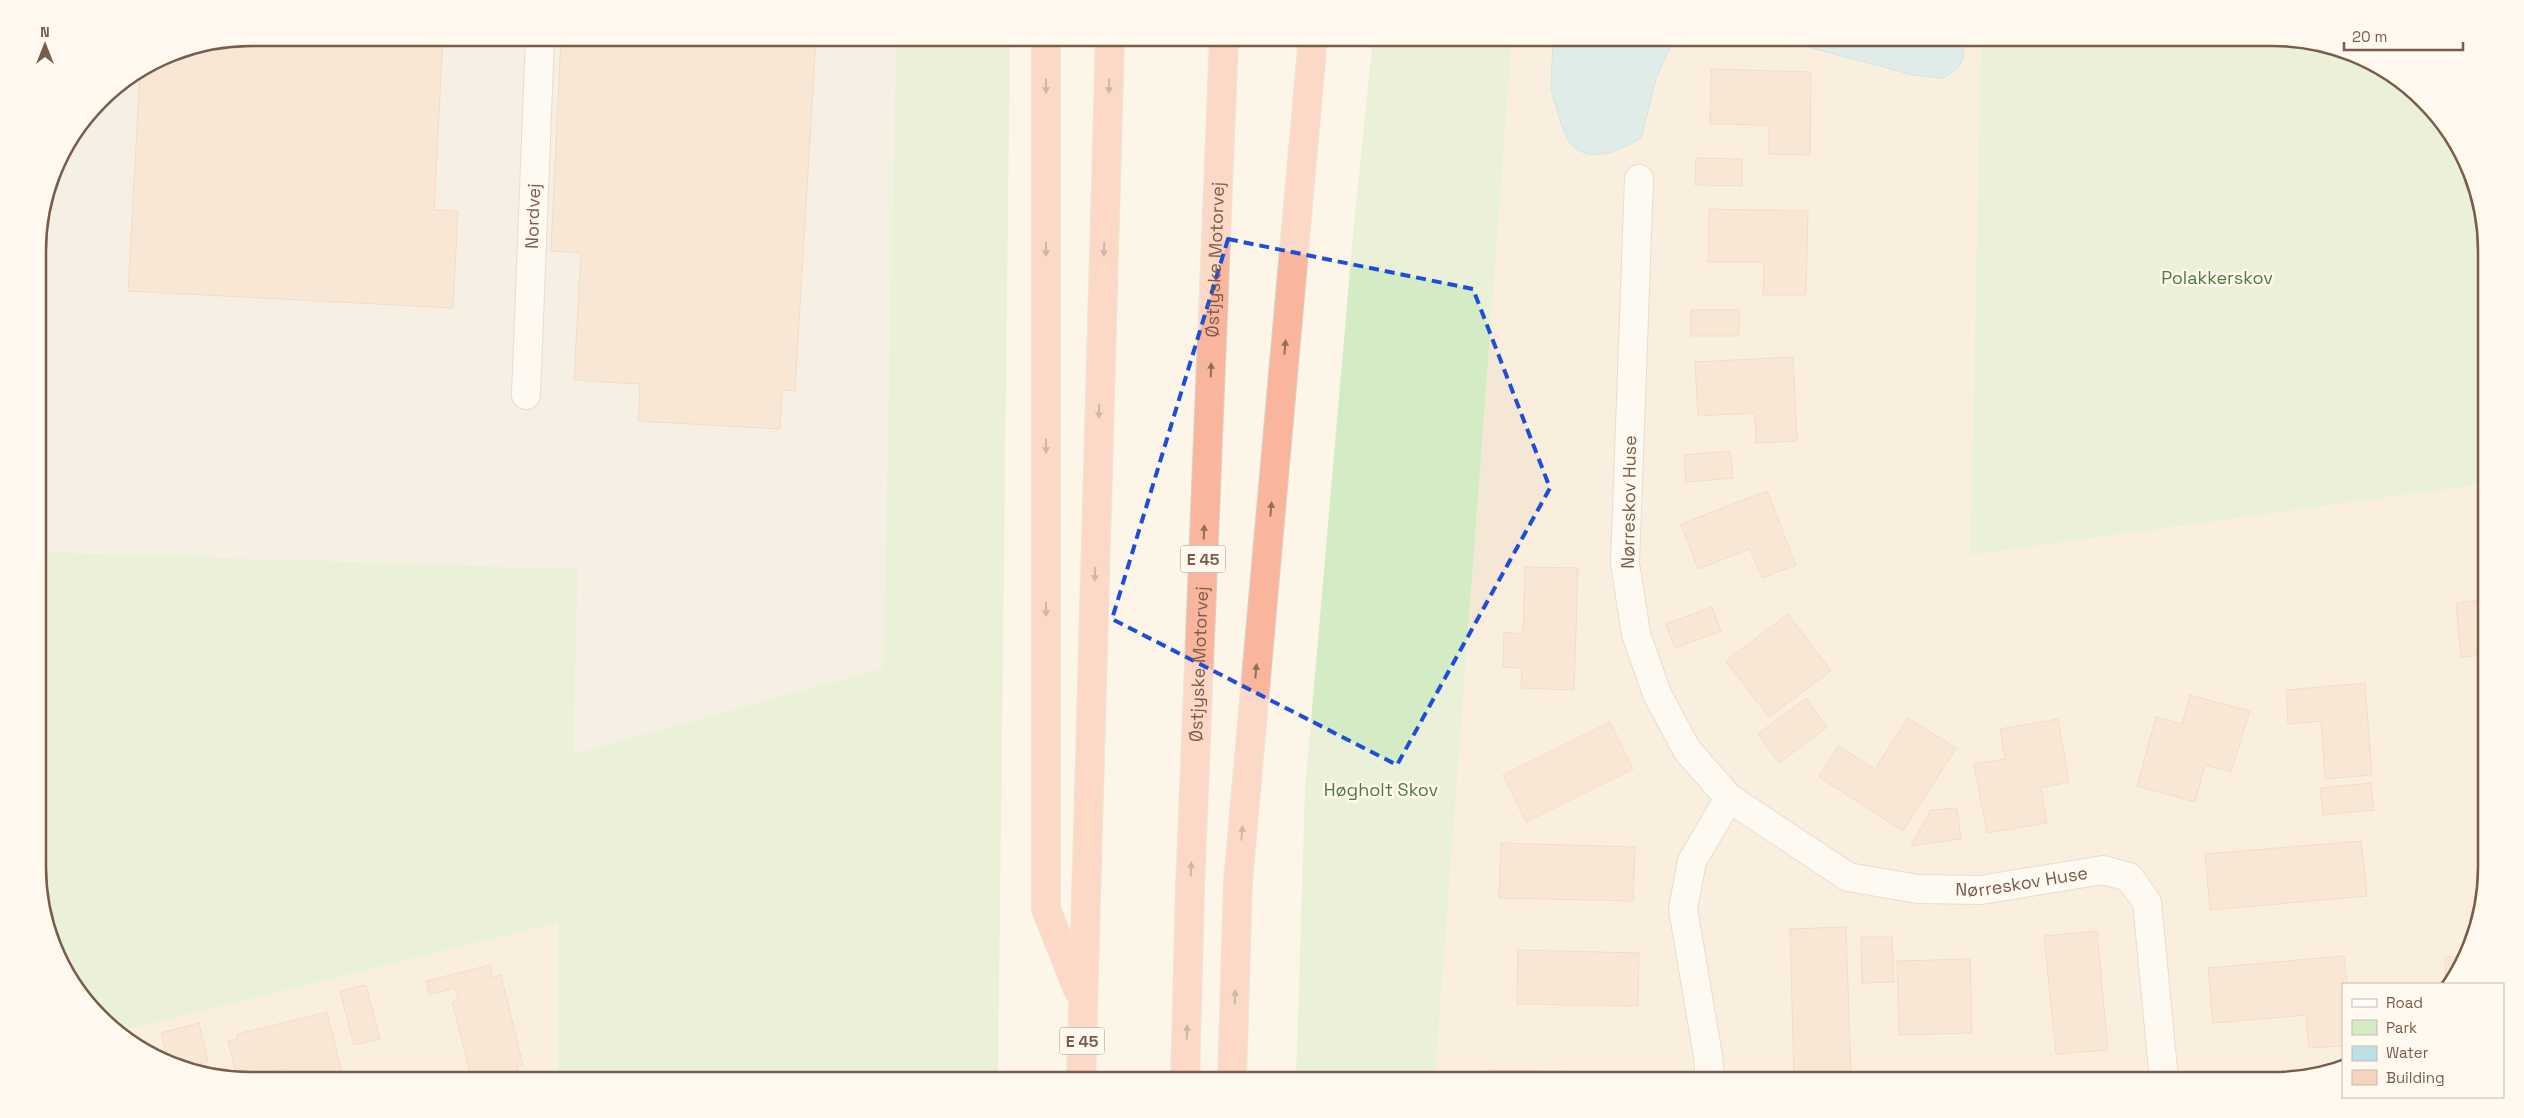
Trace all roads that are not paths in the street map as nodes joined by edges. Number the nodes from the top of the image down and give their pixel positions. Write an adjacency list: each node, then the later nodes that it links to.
1 (540, 46): 7 (street, Nordvej)
2 (1046, 46): 9 (highway, one-way to 9)
3 (1110, 46): 9 (highway, E 45, one-way to 9)
4 (1224, 46): 11 (highway, Østjyske Motorvej / E 45, one-way to 4)
5 (1312, 46): 12 (highway, one-way to 5)
6 (1639, 179): 8 (street, Nørreskov Huse)
7 (526, 395)
8 (1729, 798): 13 (street); 14 (street, Nørreskov Huse)
9 (1082, 1002): 10 (highway, E 45)
10 (1081, 1072)
11 (1185, 1072)
12 (1232, 1072)
13 (1709, 1072)
14 (2163, 1072)

